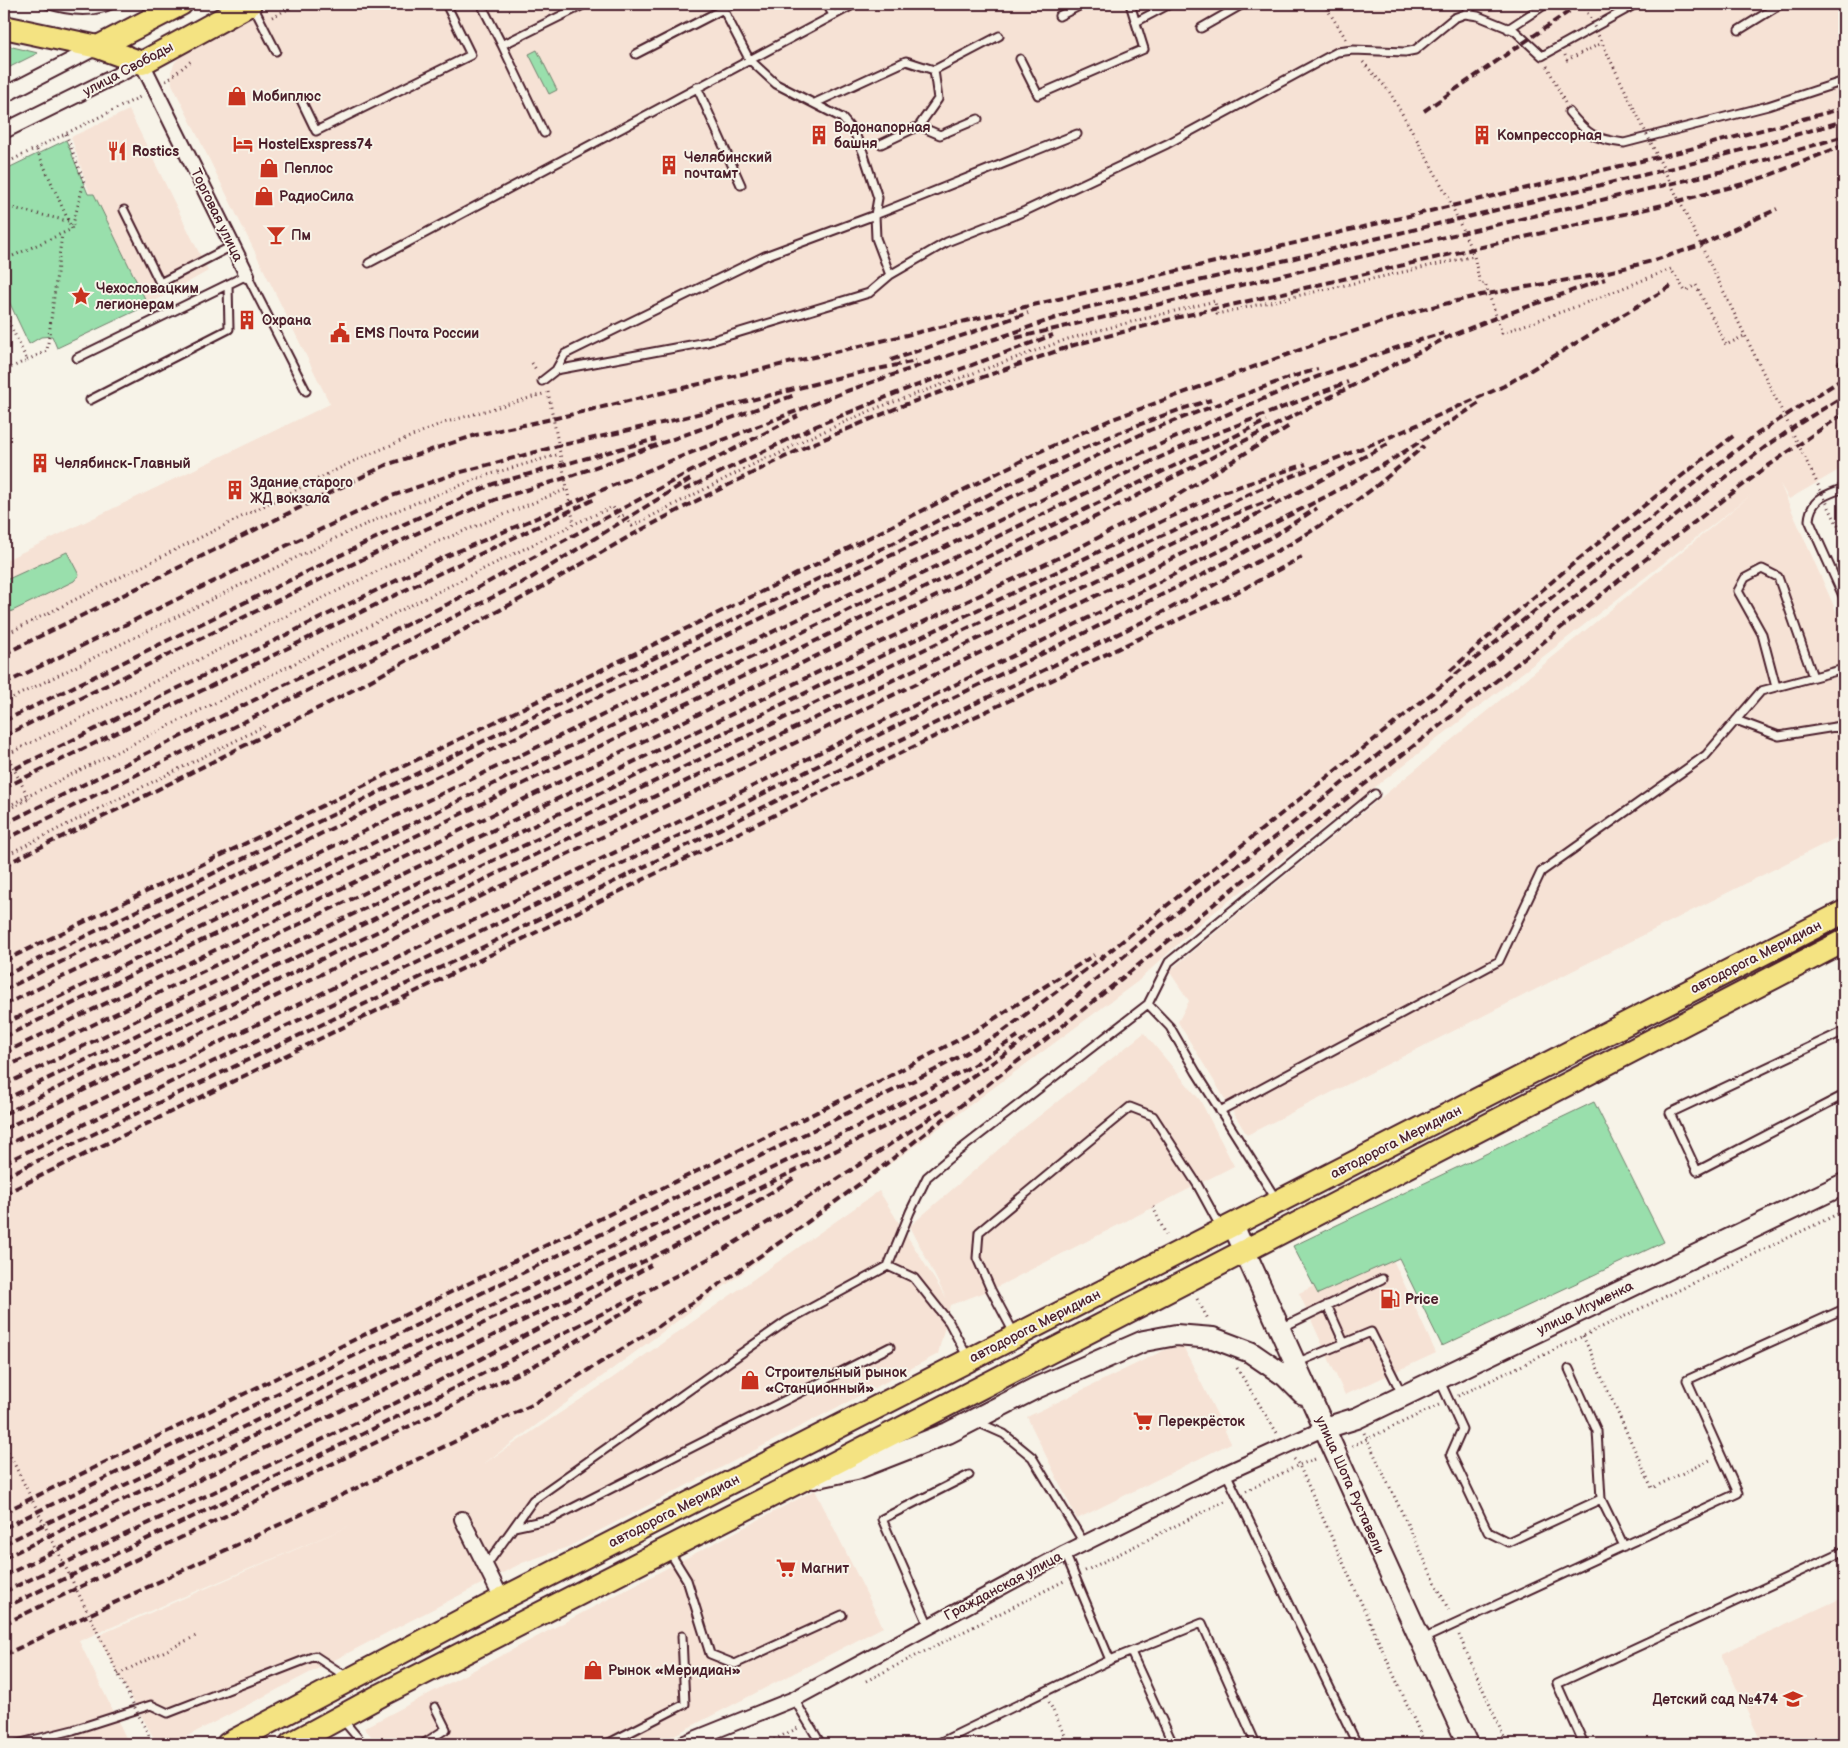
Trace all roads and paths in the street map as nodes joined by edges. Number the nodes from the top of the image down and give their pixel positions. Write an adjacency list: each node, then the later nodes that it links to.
1 (47, 4): 2 (lane)
2 (113, 4)
3 (182, 4): 32 (main road)
4 (251, 4): 34 (lane); 40 (main road, улица Свободы)
5 (446, 4): 46 (lane)
6 (481, 4): 31 (lane)
7 (584, 4): 31 (lane)
8 (733, 4): 21 (lane)
9 (827, 4): 23 (lane)
10 (855, 4): 23 (lane)
11 (1082, 4): 24 (lane)
12 (1130, 4): 25 (lane)
13 (1170, 4): 25 (lane)
14 (1243, 4): 27 (lane)
15 (1324, 4): 33 (path)
16 (1474, 4): 22 (lane)
17 (1546, 4): 28 (lane)
18 (1583, 4): 73 (path, bridge)
19 (1636, 4): 36 (lane)
20 (1781, 4): 29 (lane)
21 (723, 9): 35 (lane); 39 (lane)
22 (1465, 14): 28 (lane); 33 (lane)
23 (833, 15): 39 (lane)
24 (1059, 16)
25 (1136, 22): 38 (lane)
26 (4, 27): 32 (main road)
27 (1201, 28)
28 (1508, 29): 36 (lane)
29 (1739, 30)
30 (999, 36): 41 (lane)
31 (502, 44): 52 (lane)
32 (98, 47): 40 (main road); 45 (street)
33 (1353, 50): 66 (path); 70 (lane)
34 (276, 51)
35 (636, 54)
36 (1542, 56): 48 (path)
37 (193, 59): 44 (path)
38 (1020, 59)
39 (749, 60): 43 (lane); 47 (lane)
40 (142, 64): 44 (street, Торговая улица); 51 (street, улица Свободы)
41 (934, 70): 47 (lane); 50 (lane)
42 (1844, 81): 48 (lane)
43 (698, 87): 58 (lane); 68 (lane)
44 (155, 90): 53 (path); 65 (street, Торговая улица)
45 (4, 95)
46 (301, 100)
47 (815, 103): 61 (lane)
48 (1569, 112)
49 (978, 118): 50 (lane)
50 (919, 126): 55 (lane)
51 (4, 131)
52 (544, 133)
53 (66, 134): 56 (path); 63 (path)
54 (1076, 134): 61 (lane)
55 (882, 144)
56 (36, 148): 57 (path); 62 (path)
57 (4, 164)
58 (741, 185)
59 (4, 206): 62 (path)
60 (124, 210): 65 (lane)
61 (875, 215): 70 (lane); 76 (lane)
62 (68, 221): 63 (path)
63 (72, 229): 64 (path)
64 (62, 233): 67 (path); 75 (path)
65 (232, 246): 69 (street, Торговая улица)
66 (1474, 256): 73 (path); 84 (path)
67 (4, 260)
68 (369, 263)
69 (247, 275): 71 (lane); 79 (lane)
70 (890, 275): 76 (lane)
71 (228, 284): 74 (lane); 80 (lane)
72 (4, 312): 75 (path)
73 (1746, 335): 85 (path, bridge)
74 (77, 358)
75 (27, 360): 77 (path)
76 (556, 370): 78 (lane)
77 (4, 371)
78 (542, 381)
79 (306, 391)
80 (90, 400)
81 (560, 454): 82 (path); 87 (path); 91 (path)
82 (567, 488): 84 (path); 96 (path)
83 (1844, 488): 86 (lane)
84 (574, 524): 98 (path)
85 (1844, 538)
86 (1844, 598)
87 (4, 635)
88 (1844, 669): 89 (lane)
89 (1813, 677): 90 (lane); 90 (lane)
90 (1776, 687): 92 (lane)
91 (4, 702)
92 (1736, 720): 94 (lane); 105 (lane)
93 (267, 725): 99 (path)
94 (1844, 740)
95 (4, 749): 96 (path, bridge)
96 (5, 757): 98 (path, bridge)
97 (1375, 794): 102 (lane)
98 (4, 809)
99 (4, 856)
100 (1844, 912): 107 (main road, автодорога Меридиан)
101 (1844, 941): 110 (main road, автодорога Меридиан)
102 (1148, 1004): 105 (lane); 111 (lane)
103 (1844, 1031): 104 (lane)
104 (1844, 1095)
105 (1220, 1111): 107 (lane)
106 (1844, 1184): 123 (street, улица Игуменка)
107 (1278, 1202): 109 (main road, автодорога Меридиан)
108 (1844, 1210): 117 (path)
109 (1228, 1228): 110 (street, улица Шота Руставели); 116 (main road, автодорога Меридиан); 116 (lane)
110 (1245, 1251): 115 (street, улица Шота Руставели); 137 (main road, автодорога Меридиан)
111 (888, 1266): 120 (lane); 141 (lane)
112 (1382, 1279): 113 (lane)
113 (1327, 1305): 115 (lane); 118 (lane)
114 (1844, 1309): 133 (lane)
115 (1280, 1329): 121 (street, улица Шота Руставели)
116 (1016, 1336): 120 (main road, автодорога Меридиан)
117 (1583, 1336): 125 (path); 133 (path)
118 (1344, 1342): 121 (lane); 124 (lane)
119 (890, 1346): 141 (lane)
120 (969, 1360): 149 (main road, автодорога Меридиан)
121 (1295, 1364): 126 (street, улица Шота Руставели)
122 (1568, 1369): 139 (lane)
123 (1439, 1379): 124 (street, улица Игуменка); 125 (lane)
124 (1403, 1396): 127 (street, улица Игуменка)
125 (1449, 1400): 130 (path); 139 (lane)
126 (1315, 1407): 128 (street); 129 (street, улица Шота Руставели)
127 (1357, 1418): 129 (street, улица Игуменка); 130 (path)
128 (972, 1420): 137 (street); 142 (lane)
129 (1325, 1428): 132 (street, улица Шота Руставели); 135 (street, Гражданская улица)
130 (1367, 1440): 132 (path); 151 (path)
131 (4, 1443): 158 (path, bridge)
132 (1335, 1452): 134 (path); 155 (street, улица Шота Руставели)
133 (1721, 1455): 143 (lane)
134 (1299, 1465): 138 (path); 183 (path)
135 (1226, 1473): 138 (lane); 142 (street, Гражданская улица)
136 (968, 1475): 152 (lane)
137 (800, 1481): 144 (main road, автодорога Меридиан)
138 (1237, 1496): 148 (path); 182 (lane)
139 (1600, 1499): 143 (lane)
140 (462, 1519): 147 (street)
141 (514, 1528): 147 (lane)
142 (1084, 1543): 145 (street, Гражданская улица)
143 (1624, 1546): 151 (lane)
144 (668, 1548): 150 (lane); 164 (main road, автодорога Меридиан)
145 (1065, 1552): 148 (lane); 152 (street, Гражданская улица)
146 (1844, 1552): 186 (lane)
147 (486, 1567): 149 (street)
148 (1075, 1576): 157 (lane); 160 (path)
149 (502, 1599): 159 (main road, автодорога Меридиан)
150 (842, 1615)
151 (1455, 1624): 155 (lane); 185 (path)
152 (929, 1626): 162 (street, Гражданская улица)
153 (196, 1636): 158 (path)
154 (682, 1636): 173 (lane)
155 (1420, 1640): 184 (street, улица Шота Руставели)
156 (1131, 1652): 157 (lane); 180 (lane); 181 (lane)
157 (1110, 1660): 161 (lane)
158 (118, 1674): 168 (path, bridge)
159 (352, 1680): 167 (lane); 169 (main road, автодорога Меридиан)
160 (858, 1684)
161 (1044, 1692): 166 (lane); 179 (path)
162 (794, 1699): 165 (lane); 174 (street, Гражданская улица)
163 (435, 1707): 172 (lane)
164 (340, 1717): 170 (main road, автодорога Меридиан); 171 (lane)
165 (808, 1722): 175 (path); 176 (lane)
166 (952, 1736): 177 (lane); 178 (lane)
167 (17, 1744)
168 (153, 1744)
169 (228, 1744)
170 (291, 1744)
171 (363, 1744)
172 (423, 1744)
173 (607, 1744)
174 (682, 1744)
175 (765, 1744)
176 (821, 1744)
177 (937, 1744)
178 (956, 1744)
179 (1069, 1744)
180 (1173, 1744)
181 (1256, 1744)
182 (1357, 1744)
183 (1425, 1744)
184 (1468, 1744)
185 (1507, 1744)
186 (1584, 1744)

